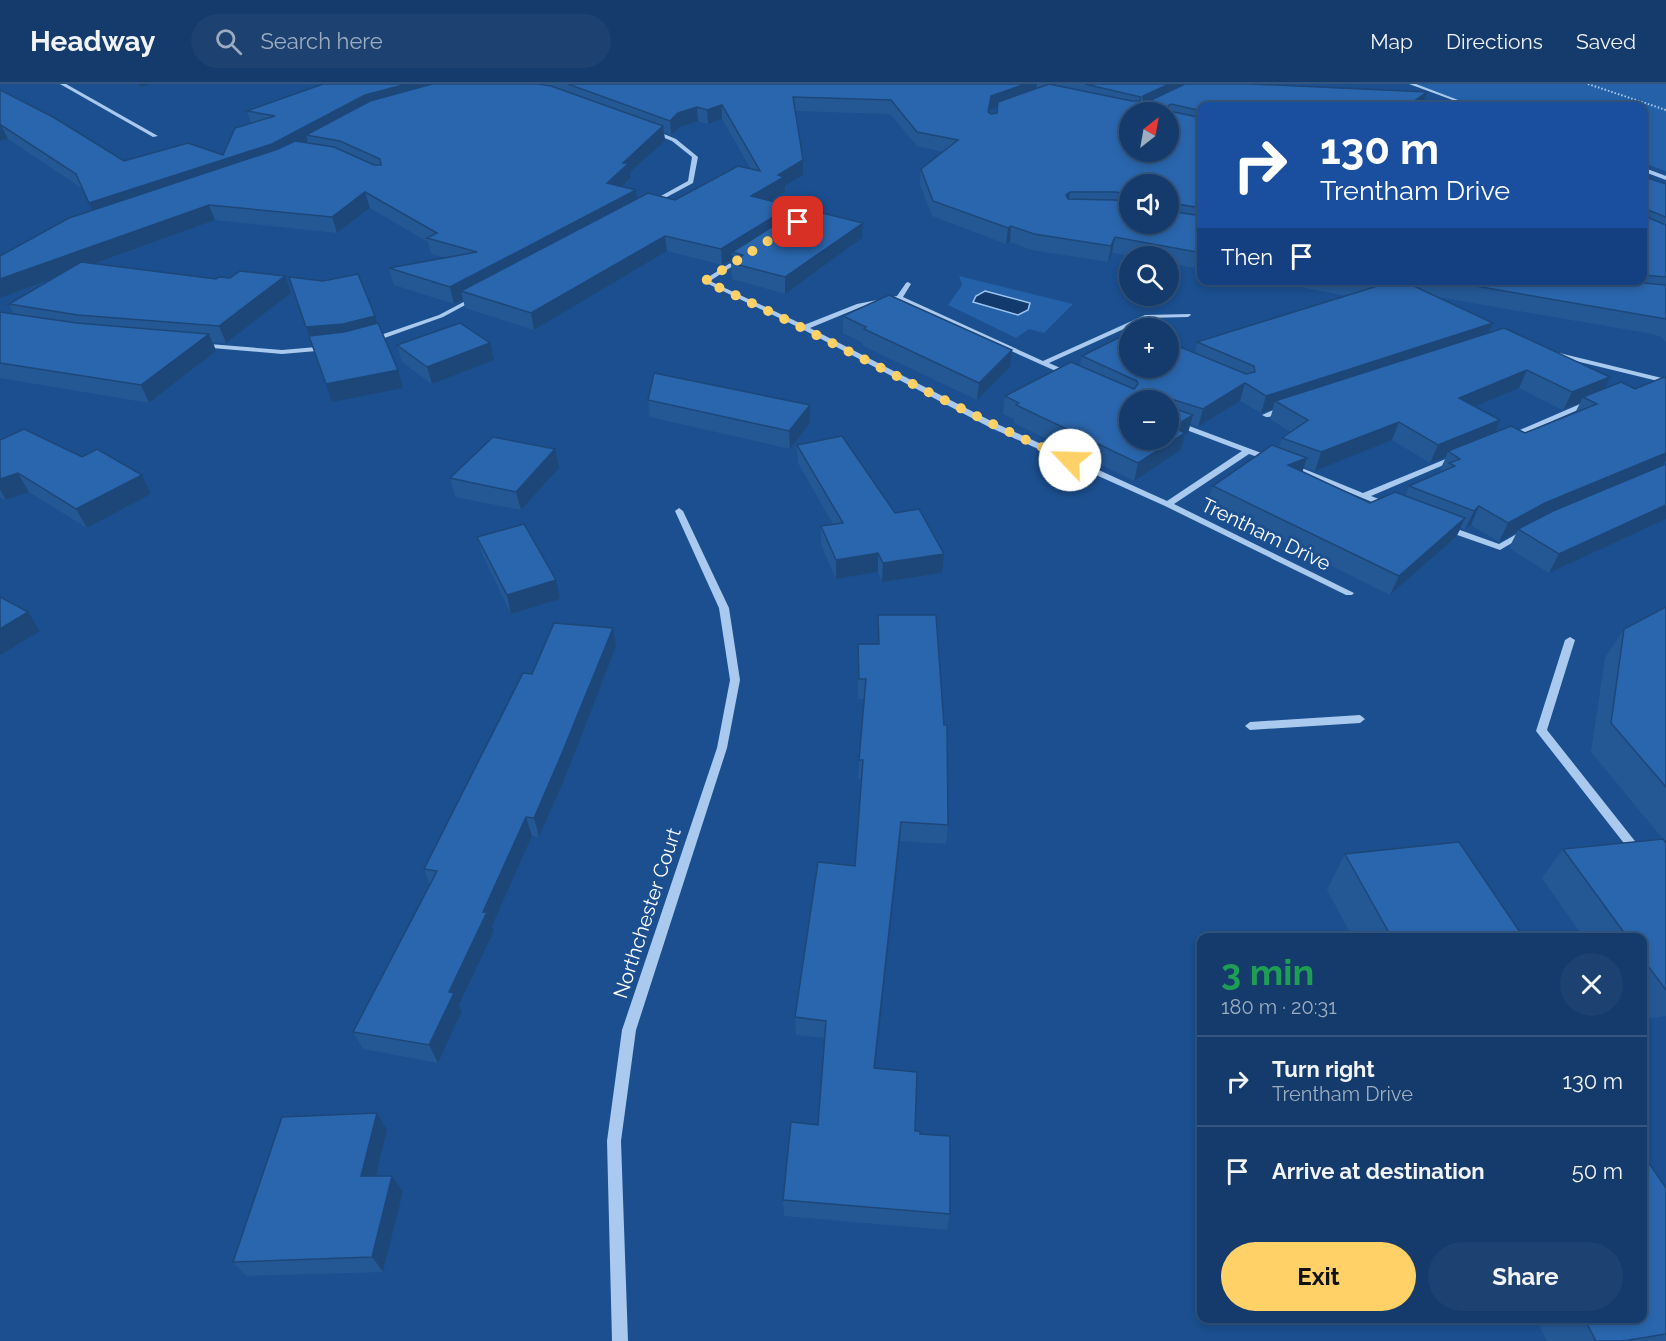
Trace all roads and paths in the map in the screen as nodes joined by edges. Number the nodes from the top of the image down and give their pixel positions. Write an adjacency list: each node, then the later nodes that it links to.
1 (62, 84): 9 (street)
2 (1411, 84): 4 (street)
3 (1588, 84): 5 (path)
4 (1461, 102)
5 (1642, 102)
6 (1647, 104): 7 (path)
7 (1666, 110)
8 (640, 126): 12 (street)
9 (155, 136)
10 (1647, 171): 11 (street)
11 (1666, 178)
12 (650, 204)
13 (752, 252): 19 (street, Trentham Drive)
14 (908, 285): 16 (street)
15 (483, 294): 21 (street)
16 (899, 298): 19 (street); 25 (street)
17 (1188, 315): 18 (street)
18 (1141, 318)
19 (804, 328): 38 (street, Trentham Drive)
20 (1119, 328): 25 (street)
21 (360, 343)
22 (190, 345): 23 (street)
23 (338, 347)
24 (1540, 350): 27 (street)
25 (1044, 363): 26 (street)
26 (1076, 378)
27 (1666, 381)
28 (1666, 388): 29 (street)
29 (1655, 389)
30 (1601, 399): 34 (street)
31 (1299, 404): 32 (street)
32 (1266, 415)
33 (1179, 424): 35 (street)
34 (1505, 438)
35 (1248, 451): 37 (street); 38 (street, Trentham Drive)
36 (1462, 455): 37 (street)
37 (1365, 495): 40 (street)
38 (1168, 504): 43 (street, Trentham Drive)
39 (679, 511): 48 (street, Northchester Court)
40 (1403, 512)
41 (1434, 524): 42 (street)
42 (1539, 526)
43 (1349, 593)
44 (1570, 640): 47 (street)
45 (1360, 719): 46 (street)
46 (1250, 726)
47 (1644, 861)
48 (620, 1341)

